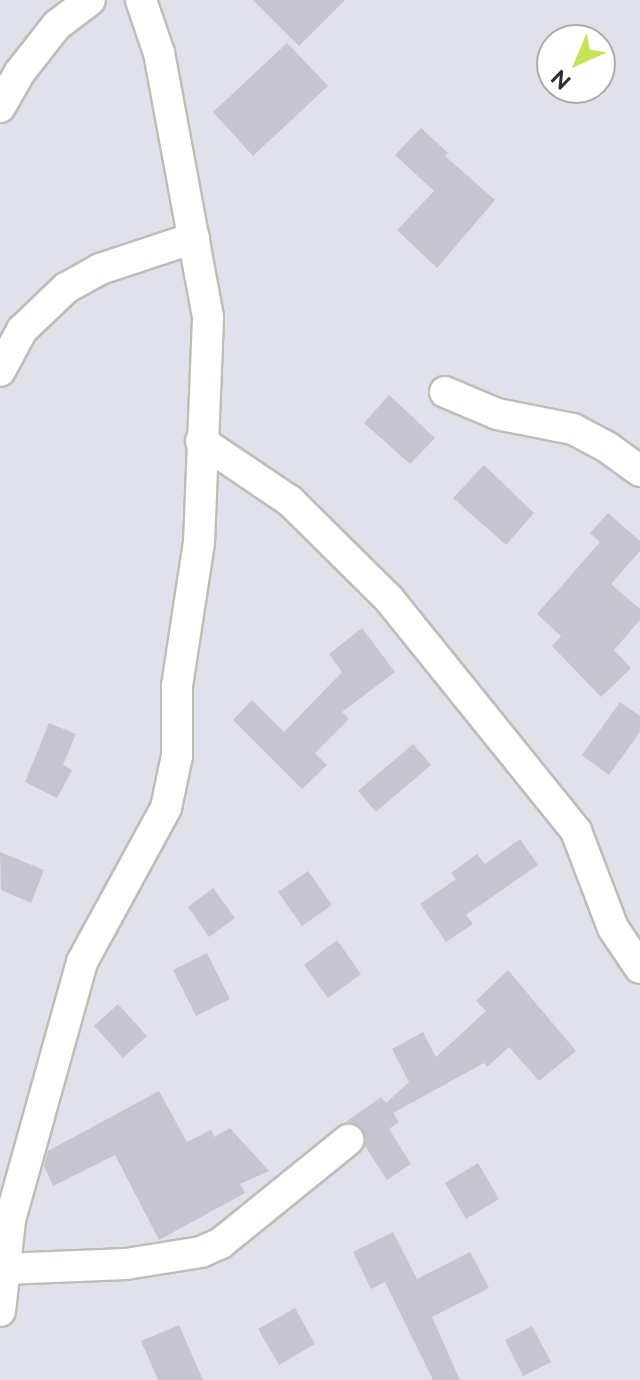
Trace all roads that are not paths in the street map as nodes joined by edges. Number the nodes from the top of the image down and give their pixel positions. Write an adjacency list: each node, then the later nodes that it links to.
1 (90, 0): 3 (street)
2 (141, 0): 4 (street)
3 (0, 107)
4 (194, 238): 5 (street); 7 (street)
5 (0, 371)
6 (445, 392): 8 (street)
7 (201, 441): 9 (street); 11 (street)
8 (640, 471)
9 (640, 968)
10 (348, 1140): 11 (street)
11 (4, 1269): 12 (street)
12 (0, 1311)

